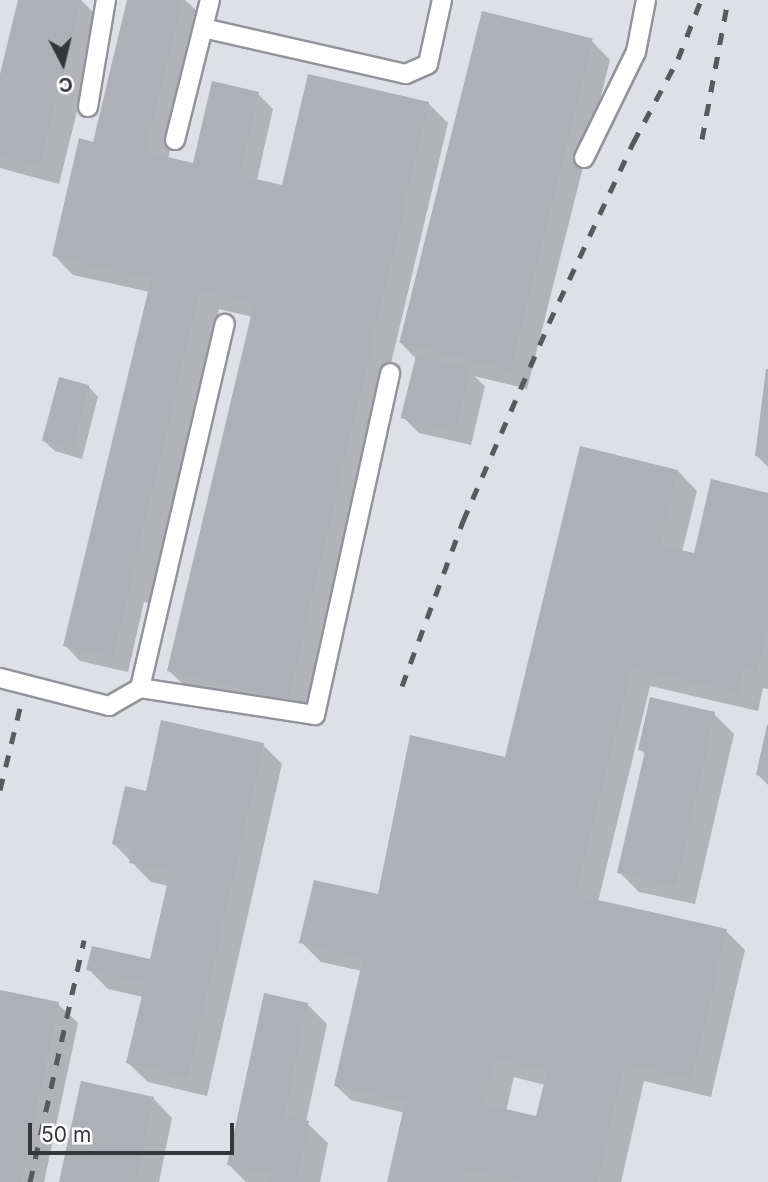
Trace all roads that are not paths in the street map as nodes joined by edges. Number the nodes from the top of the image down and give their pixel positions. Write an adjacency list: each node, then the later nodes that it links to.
1 (106, 0): 6 (lane)
2 (210, 0): 5 (lane)
3 (442, 0): 5 (lane)
4 (646, 0): 8 (lane)
5 (203, 28): 7 (lane)
6 (88, 107)
7 (175, 140)
8 (584, 158)
9 (225, 324): 12 (lane)
10 (390, 373): 12 (lane)
11 (0, 678): 12 (lane)
12 (140, 688)

